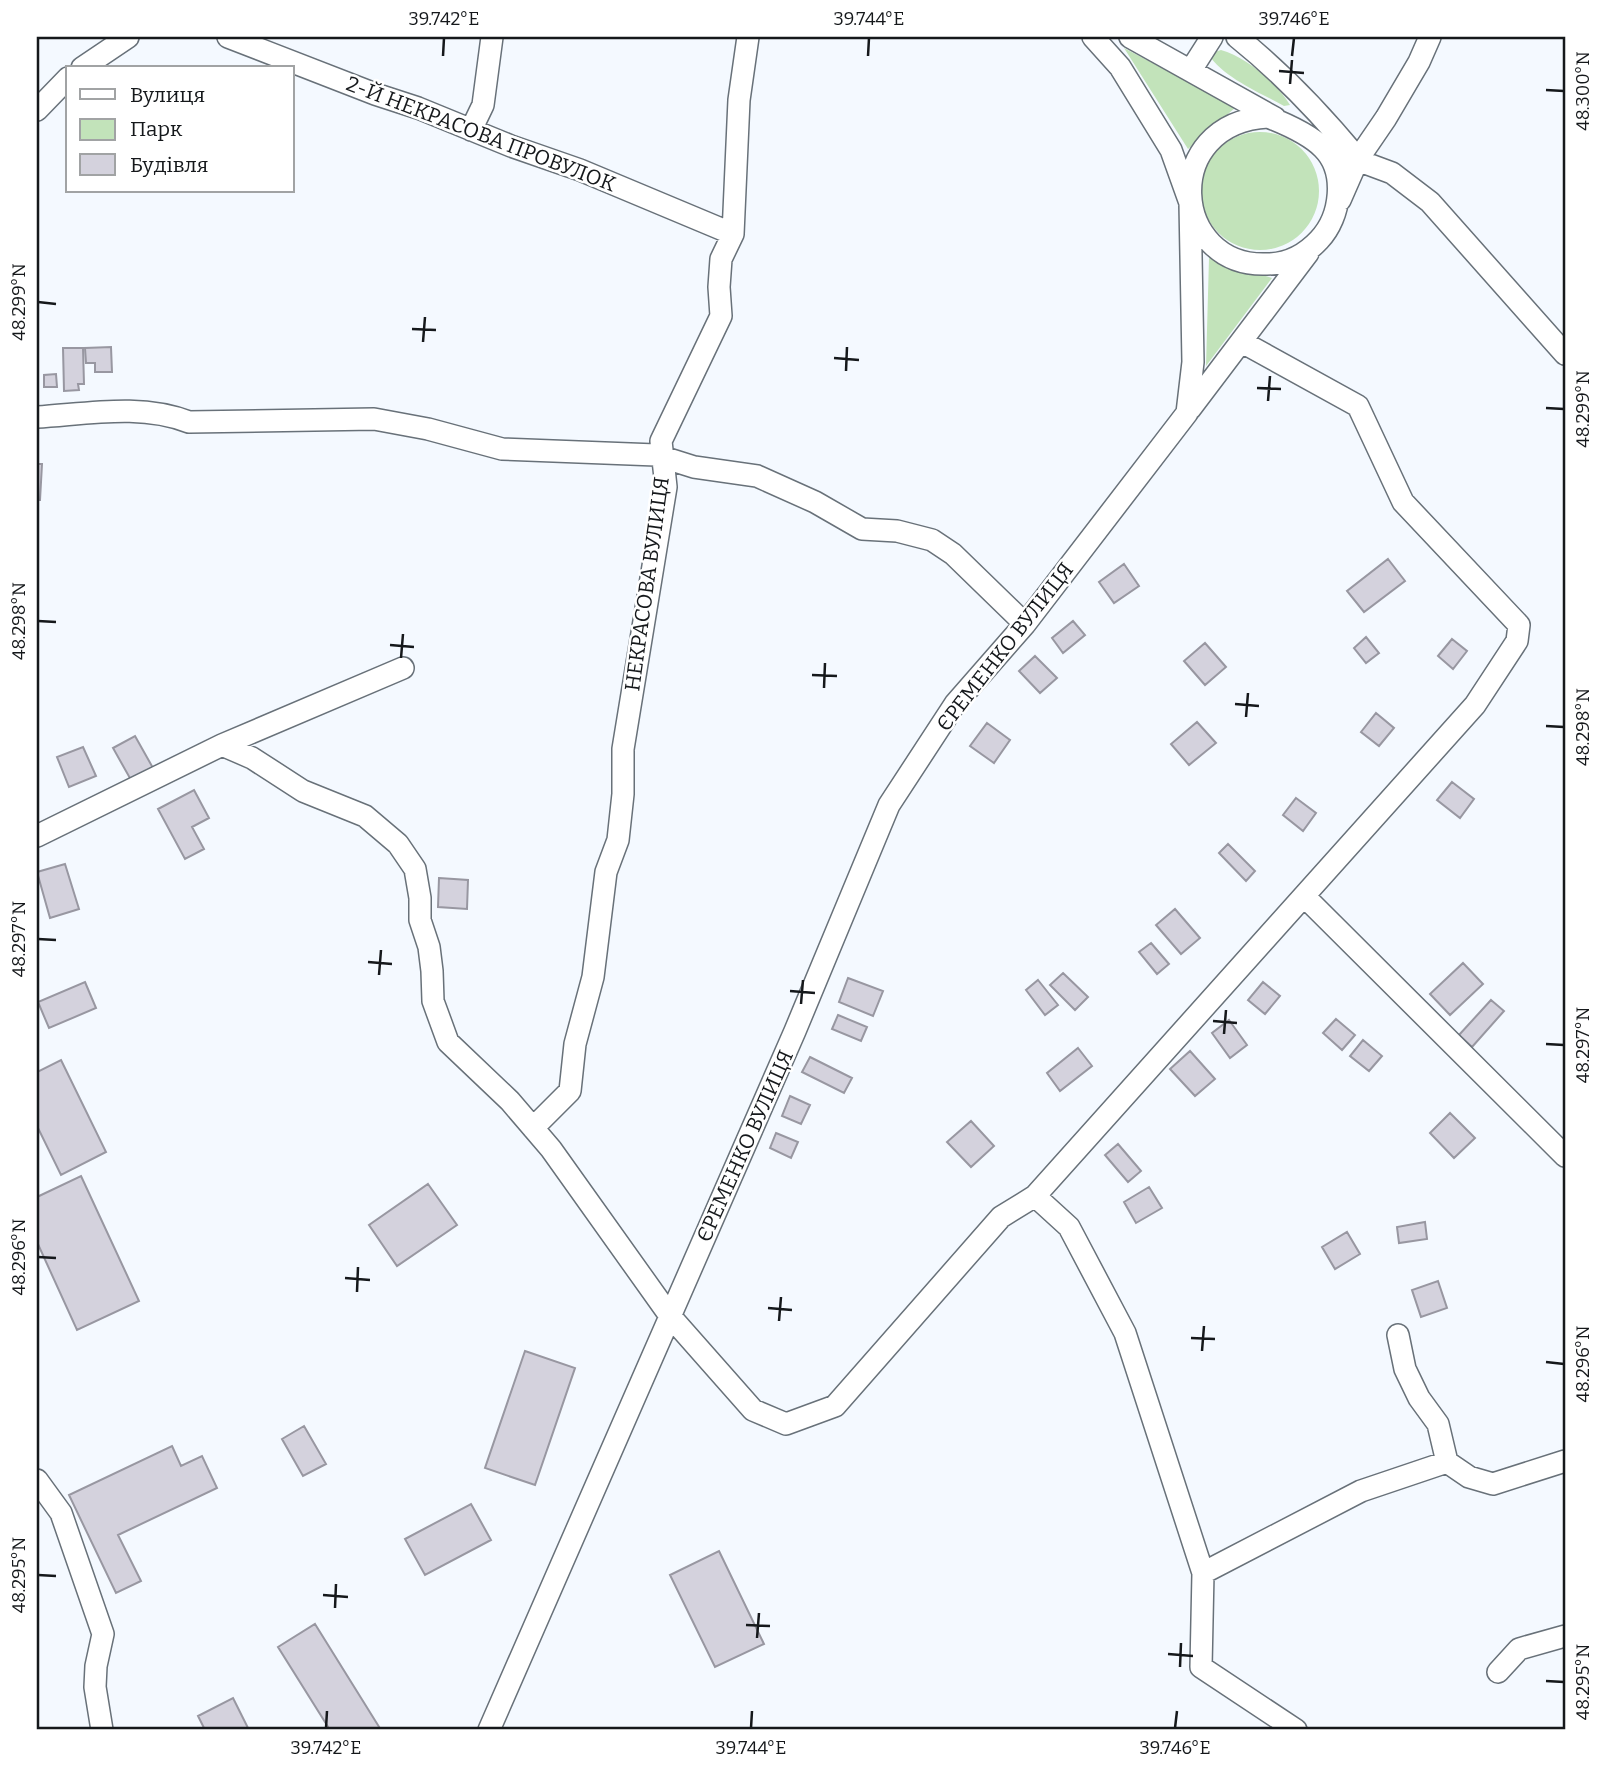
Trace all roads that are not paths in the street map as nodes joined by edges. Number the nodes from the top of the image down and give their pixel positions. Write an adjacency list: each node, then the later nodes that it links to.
1 (128, 37): 10 (street)
2 (228, 37): 15 (street, 2-Й НЕКРАСОВА ПРОВУЛОК)
3 (492, 37): 15 (street)
4 (748, 37): 20 (street, НЕКРАСОВА ВУЛИЦЯ)
5 (1093, 37): 18 (street)
6 (1130, 37): 11 (street)
7 (1212, 37): 11 (street)
8 (1237, 37): 17 (street)
9 (1430, 37): 17 (street)
10 (85, 66)
11 (1191, 70): 14 (street)
12 (66, 80): 13 (street)
13 (37, 110)
14 (1291, 127): 16 (street); 18 (street)
15 (471, 130): 20 (street, 2-Й НЕКРАСОВА ПРОВУЛОК)
16 (1322, 146): 17 (street); 19 (street)
17 (1358, 159): 19 (street); 23 (street)
18 (1190, 202): 21 (street); 24 (street)
19 (1335, 212): 21 (street)
20 (733, 234): 26 (street, НЕКРАСОВА ВУЛИЦЯ)
21 (1314, 246): 22 (street, ЄРЕМЕНКО ВУЛИЦЯ)
22 (1242, 342): 24 (street, ЄРЕМЕНКО ВУЛИЦЯ); 31 (street)
23 (1565, 354)
24 (1187, 413): 27 (street, ЄРЕМЕНКО ВУЛИЦЯ)
25 (37, 417): 26 (street)
26 (663, 457): 27 (street); 32 (street, НЕКРАСОВА ВУЛИЦЯ)
27 (1025, 624): 35 (street, ЄРЕМЕНКО ВУЛИЦЯ)
28 (403, 668): 29 (street)
29 (222, 745): 30 (street); 32 (street)
30 (37, 836)
31 (1304, 896): 33 (street); 34 (street)
32 (533, 1128): 35 (street)
33 (1565, 1156)
34 (1035, 1196): 35 (street); 40 (street)
35 (670, 1315): 44 (street, ЄРЕМЕНКО ВУЛИЦЯ)
36 (1398, 1335): 38 (street)
37 (1565, 1461): 38 (street)
38 (1447, 1462): 40 (street)
39 (37, 1480): 43 (street)
40 (1203, 1573): 45 (street)
41 (1565, 1636): 42 (street)
42 (1498, 1672)
43 (102, 1730)
44 (489, 1730)
45 (1296, 1730)

